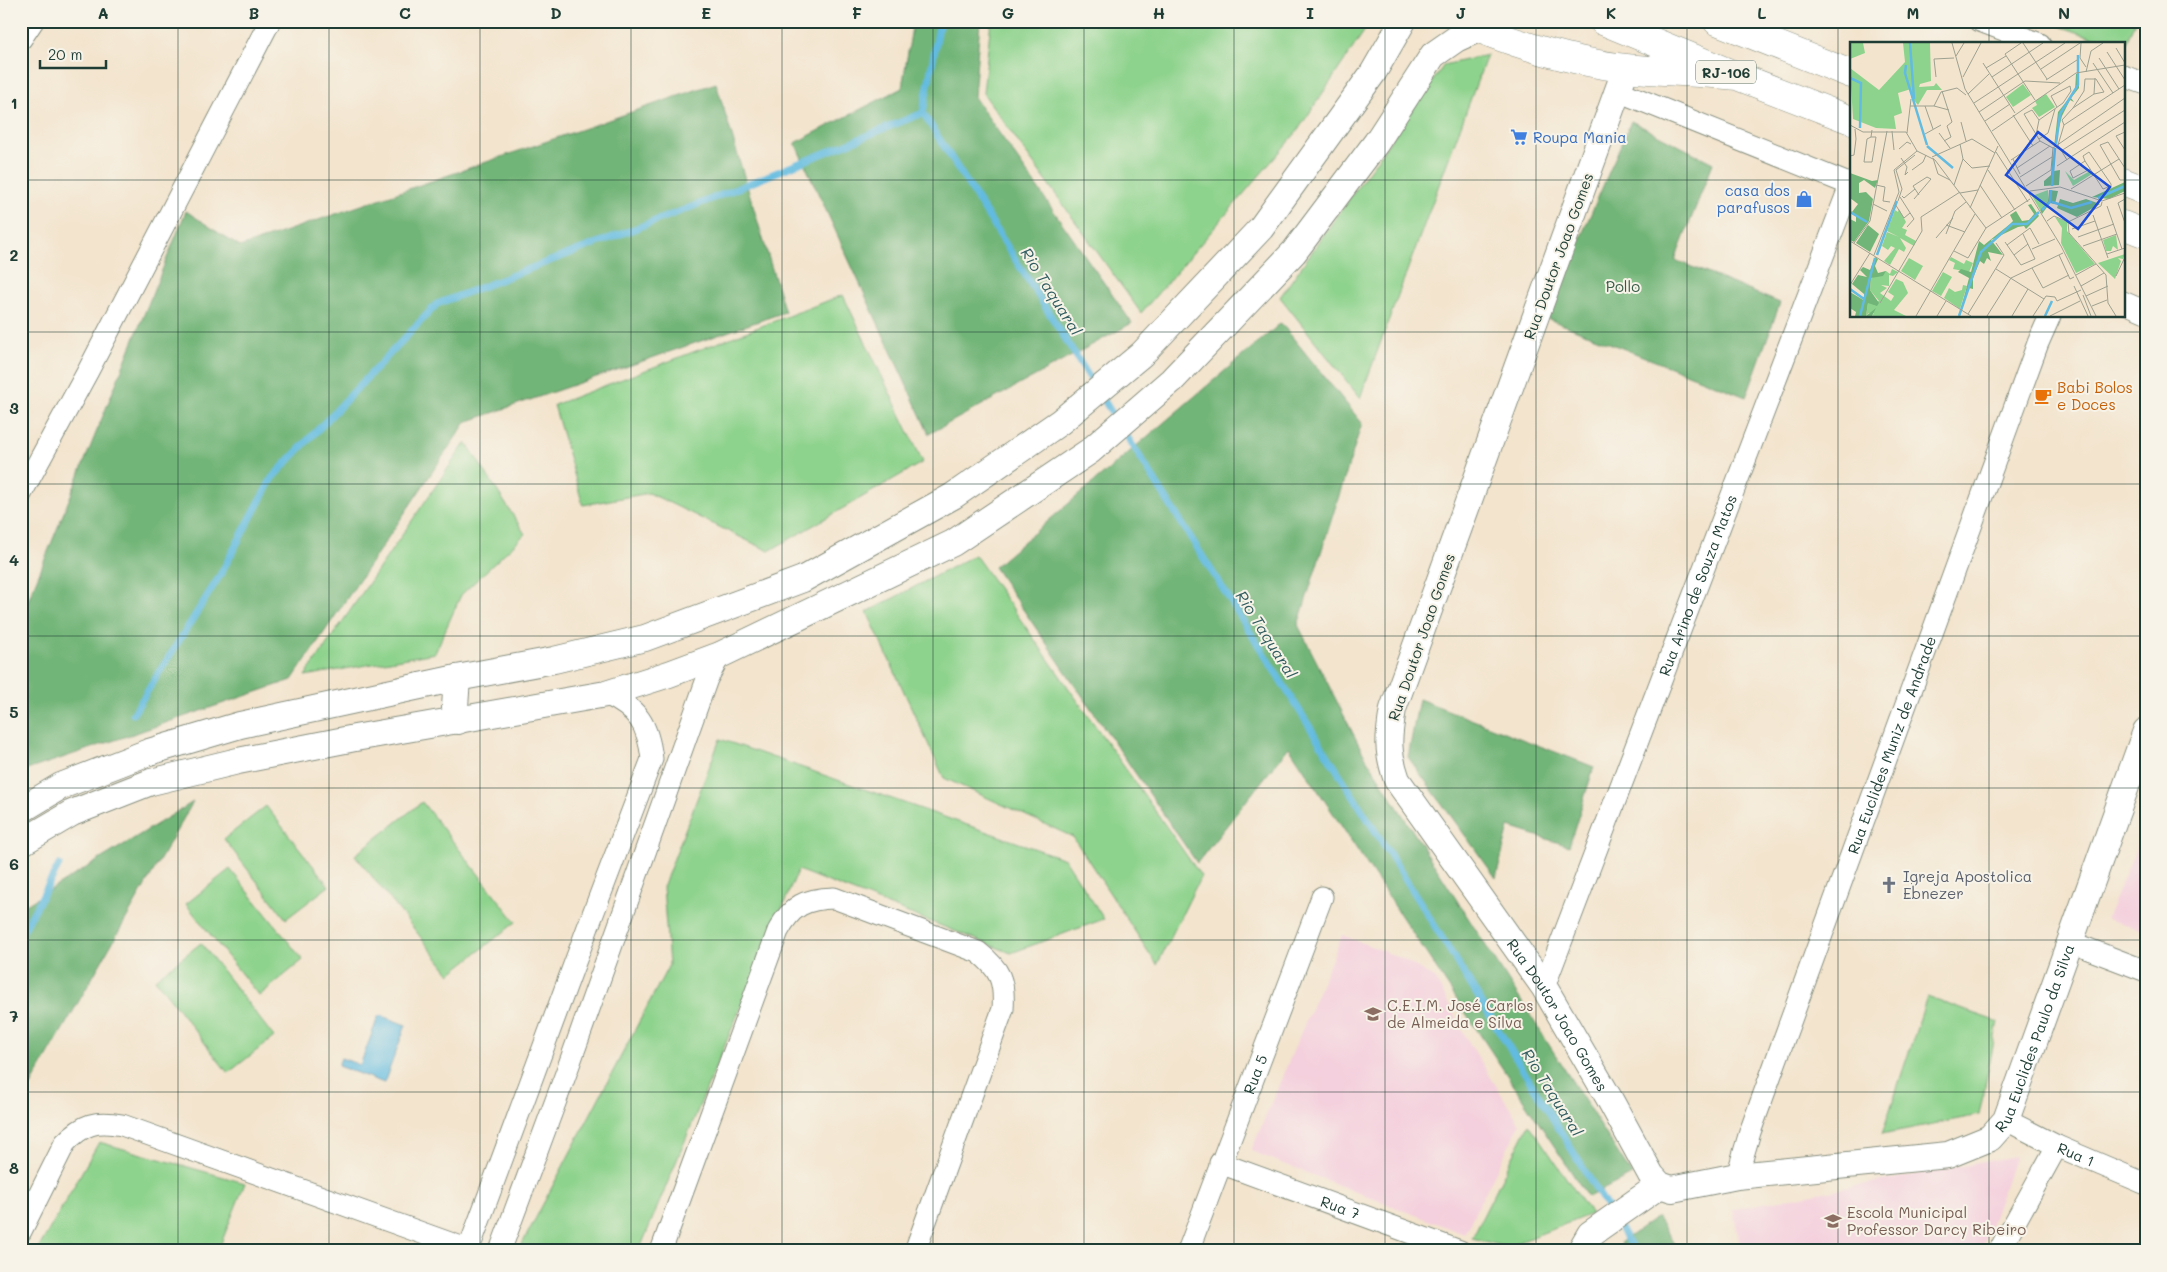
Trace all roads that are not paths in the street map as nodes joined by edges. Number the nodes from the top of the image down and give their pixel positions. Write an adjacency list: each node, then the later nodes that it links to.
1 (33, 21): 8 (street)
2 (270, 21): 26 (street)
3 (1603, 21): 12 (highway, RJ-106)
4 (1980, 21): 9 (street)
5 (1727, 23): 11 (highway, RJ-106)
6 (1469, 25): 10 (street); 14 (highway)
7 (1400, 28): 10 (street); 27 (street)
8 (21, 39)
9 (2035, 42)
10 (1432, 55): 28 (street)
11 (1850, 74)
12 (1737, 76): 14 (highway); 16 (highway, RJ-106)
13 (2124, 76): 15 (street)
14 (1622, 79): 18 (street); 41 (street, Rua Doutor Joao Gomes)
15 (2146, 84)
16 (1850, 120)
17 (2124, 182): 20 (highway)
18 (1850, 184)
19 (1850, 187): 41 (street, Rua Arino de Souza Matos)
20 (2146, 191)
21 (2124, 225): 22 (highway)
22 (2146, 234)
23 (2124, 302): 24 (street)
24 (2146, 312)
25 (2049, 318): 45 (street, Rua Euclides Muniz de Andrade)
26 (21, 494)
27 (804, 579): 28 (street); 30 (street)
28 (819, 609): 29 (street)
29 (720, 656): 31 (street); 52 (street)
30 (456, 678): 32 (street); 34 (street)
31 (606, 694): 32 (street); 50 (street)
32 (458, 721): 36 (street)
33 (2146, 731): 39 (street, Rua Euclides Paulo da Silva)
34 (61, 786): 35 (street); 36 (street)
35 (21, 810)
36 (72, 813): 37 (street)
37 (21, 843)
38 (1322, 898): 44 (street, Rua 5)
39 (2070, 942): 40 (street); 42 (street, Rua Euclides Paulo da Silva)
40 (2146, 970)
41 (1544, 987): 47 (street, Rua Doutor Joao Gomes)
42 (2006, 1120): 43 (street, Rua 1); 45 (street, Rua Euclides Paulo da Silva)
43 (2057, 1146): 46 (street, Rua 1); 56 (street)
44 (1220, 1163): 51 (street, Rua 7); 55 (street, Rua 5)
45 (1737, 1176): 47 (street, Rua Euclides Paulo da Silva)
46 (2146, 1184)
47 (1652, 1192): 49 (street)
48 (21, 1231): 50 (street)
49 (1585, 1242)
50 (469, 1250)
51 (1454, 1250)
52 (500, 1251)
53 (661, 1251): 54 (street)
54 (915, 1251)
55 (1188, 1251)
56 (1999, 1251)

